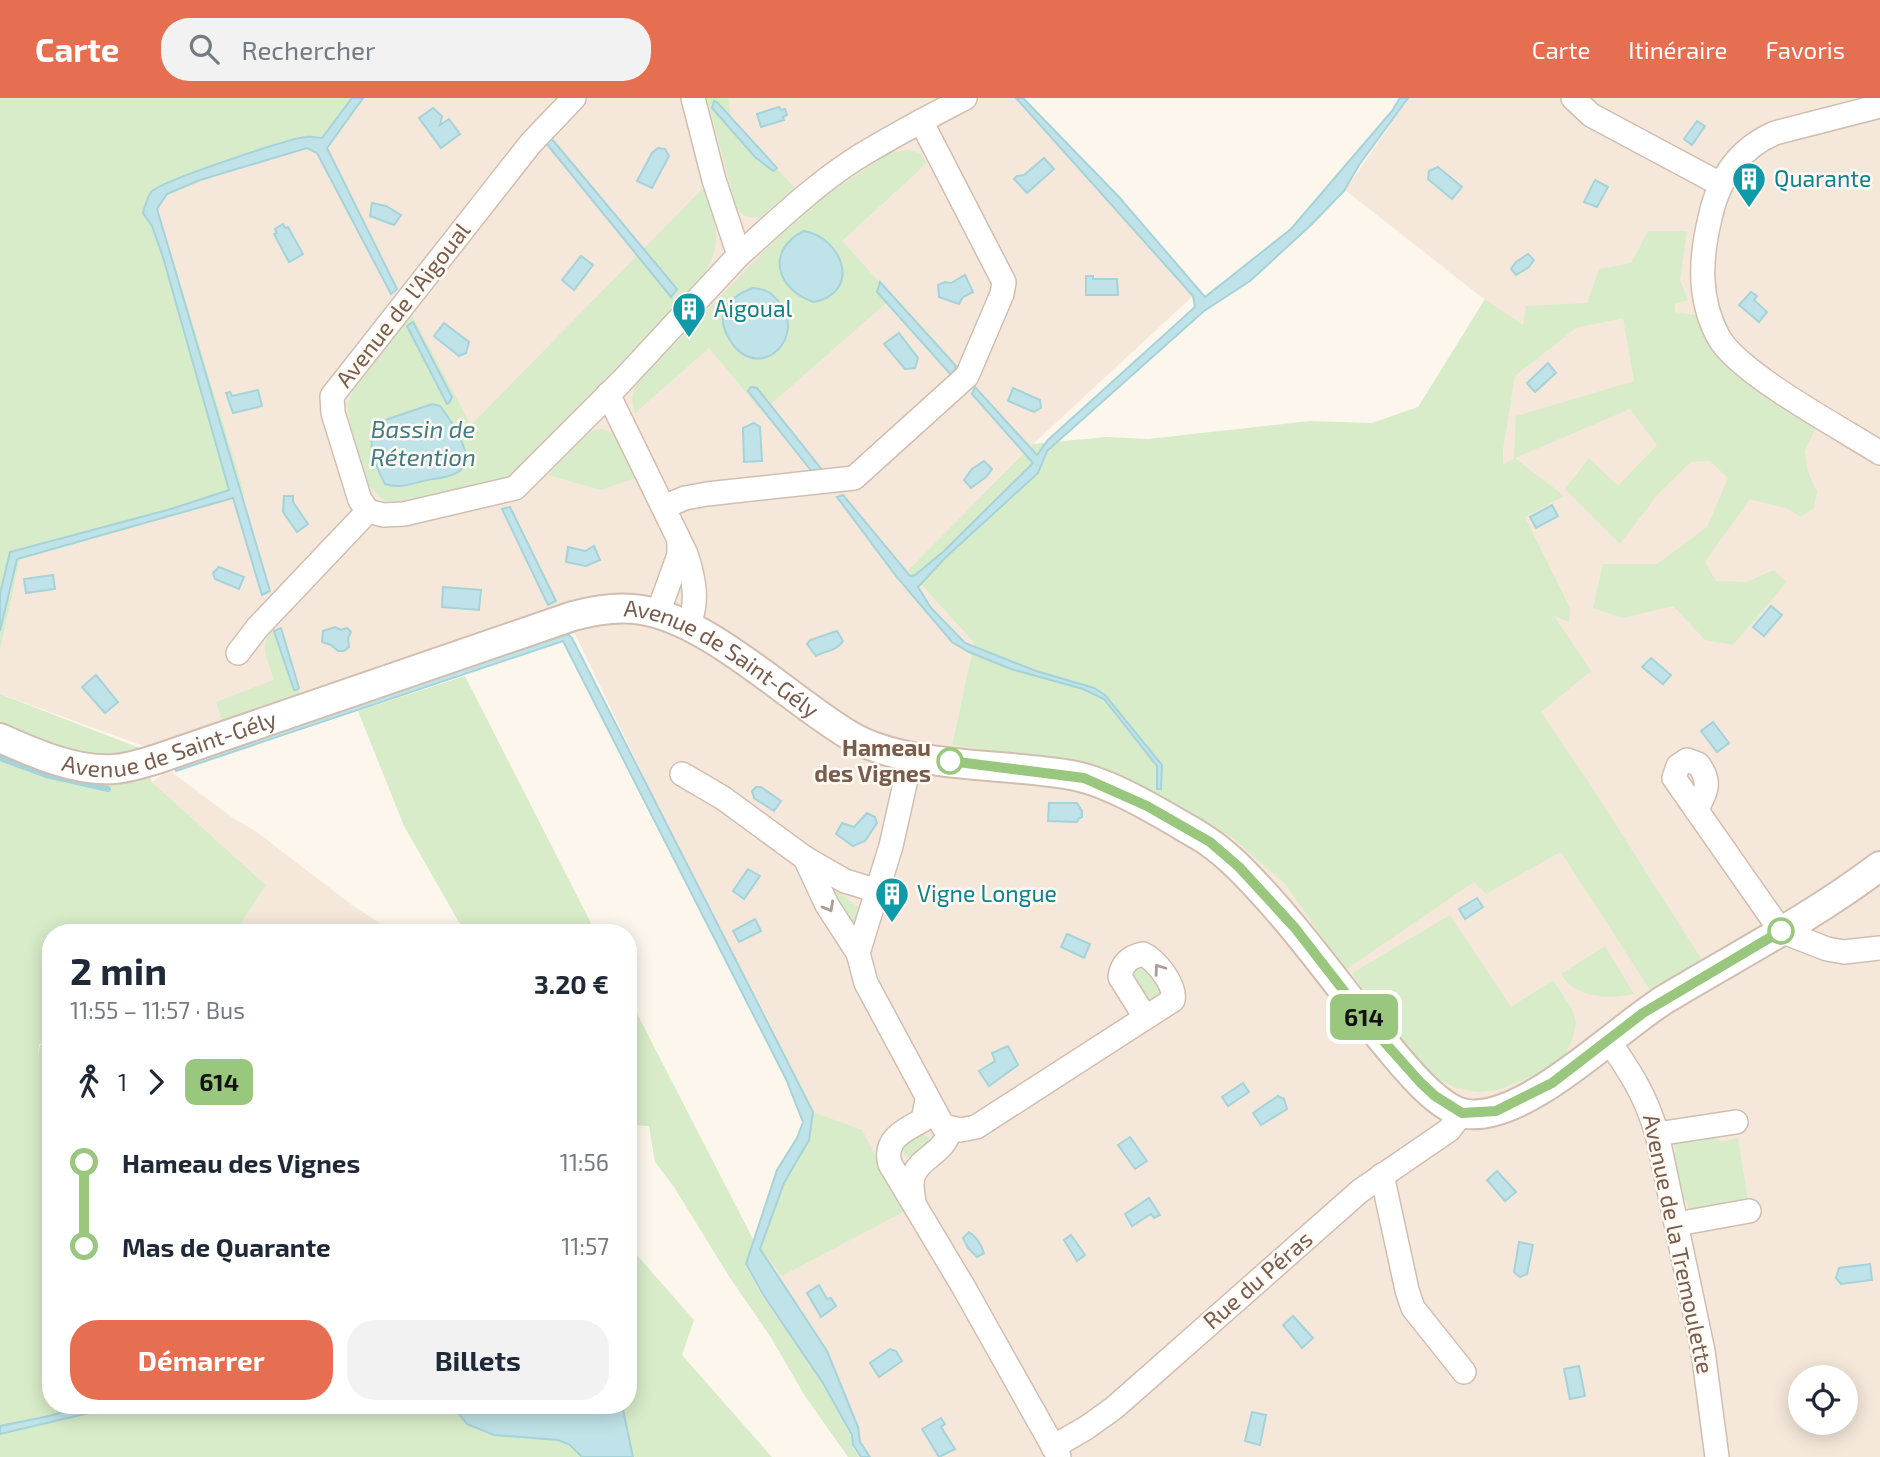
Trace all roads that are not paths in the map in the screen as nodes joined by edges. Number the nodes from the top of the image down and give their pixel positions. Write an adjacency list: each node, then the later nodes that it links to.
1 (574, 98): 12 (street, Avenue de l'Aigoual)
2 (693, 98): 8 (street)
3 (965, 98): 6 (street)
4 (1573, 98): 7 (street)
5 (1880, 106): 7 (street)
6 (921, 121): 8 (street); 11 (street)
7 (1720, 184): 10 (street)
8 (739, 255): 9 (street)
9 (608, 394): 11 (street); 12 (street)
10 (1880, 453)
11 (664, 507): 13 (street)
12 (368, 511): 16 (street)
13 (679, 541): 14 (street); 15 (street)
14 (658, 613): 15 (street, Avenue de Saint-Gély); 17 (street, Avenue de Saint-Gély)
15 (688, 626): 18 (street, Avenue de Saint-Gély)
16 (238, 653)
17 (0, 738)
18 (911, 757): 23 (street); 30 (street, Avenue de Saint-Gély)
19 (682, 774): 21 (street)
20 (1696, 810): 24 (street)
21 (805, 858): 23 (street); 26 (street, one-way to 26)
22 (1880, 866): 24 (street)
23 (878, 891): 26 (street)
24 (1781, 931): 25 (street); 28 (street)
25 (1880, 948)
26 (858, 953): 29 (street)
27 (1145, 1017): 32 (street)
28 (1609, 1041): 30 (street); 33 (street, Avenue de la Tremoulette)
29 (927, 1100): 32 (street); 34 (street)
30 (1462, 1113): 36 (street, Rue du Péras)
31 (1736, 1122): 33 (street)
32 (950, 1129): 35 (street)
33 (1657, 1133): 39 (street, Avenue de la Tremoulette)
34 (890, 1164): 35 (street); 37 (street)
35 (915, 1172): 37 (street)
36 (1382, 1175): 40 (street); 41 (street, Rue du Péras)
37 (914, 1203): 41 (street)
38 (1749, 1211): 39 (street)
39 (1677, 1224): 42 (street, Avenue de la Tremoulette)
40 (1464, 1372)
41 (1056, 1452)
42 (1717, 1457)

